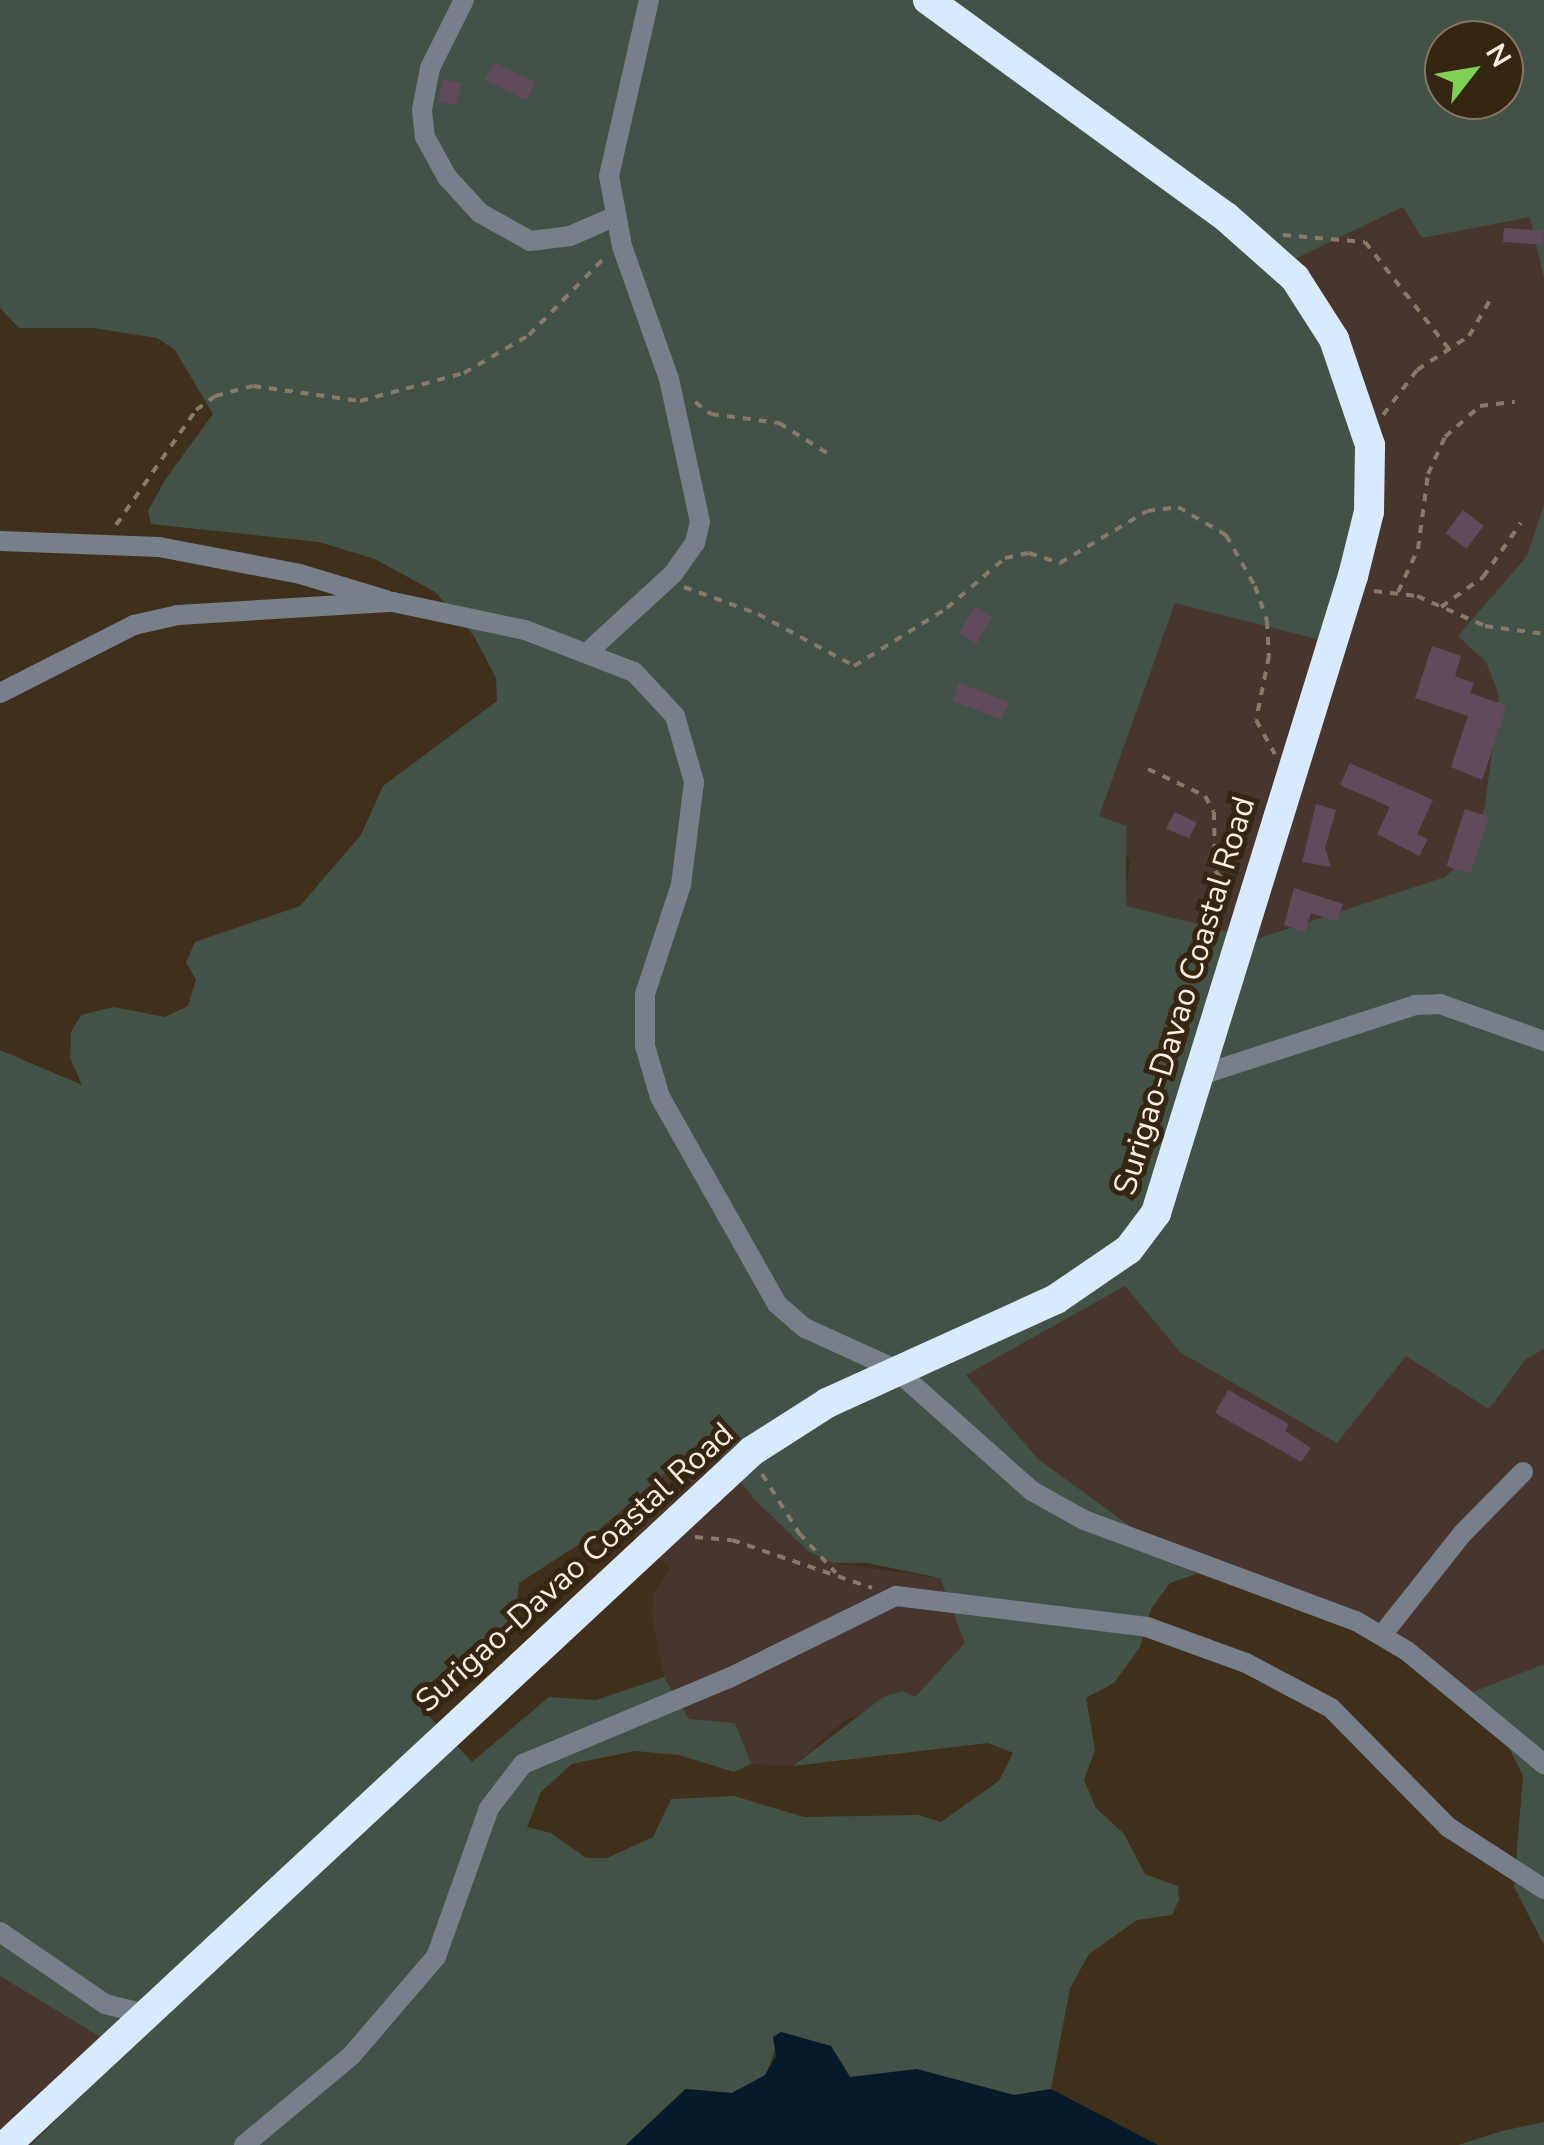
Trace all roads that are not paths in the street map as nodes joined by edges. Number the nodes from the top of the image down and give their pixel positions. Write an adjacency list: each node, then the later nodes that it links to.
1 (464, 0): 4 (street)
2 (648, 0): 4 (street)
3 (928, 0): 10 (highway, Surigao-Davao Coastal Road)
4 (614, 217): 7 (street)
5 (0, 540): 6 (street)
6 (393, 602): 7 (street); 8 (street)
7 (590, 650): 11 (street)
8 (0, 692)
9 (1544, 1041): 10 (street)
10 (1198, 1076): 11 (highway, Surigao-Davao Coastal Road)
11 (895, 1369): 13 (street); 17 (highway, Surigao-Davao Coastal Road)
12 (1523, 1472): 13 (street)
13 (1382, 1634): 14 (street)
14 (1544, 1764)
15 (1544, 1889): 19 (street)
16 (0, 1932): 17 (street)
17 (155, 2007): 18 (highway, Surigao-Davao Coastal Road)
18 (6, 2145)
19 (244, 2145)

